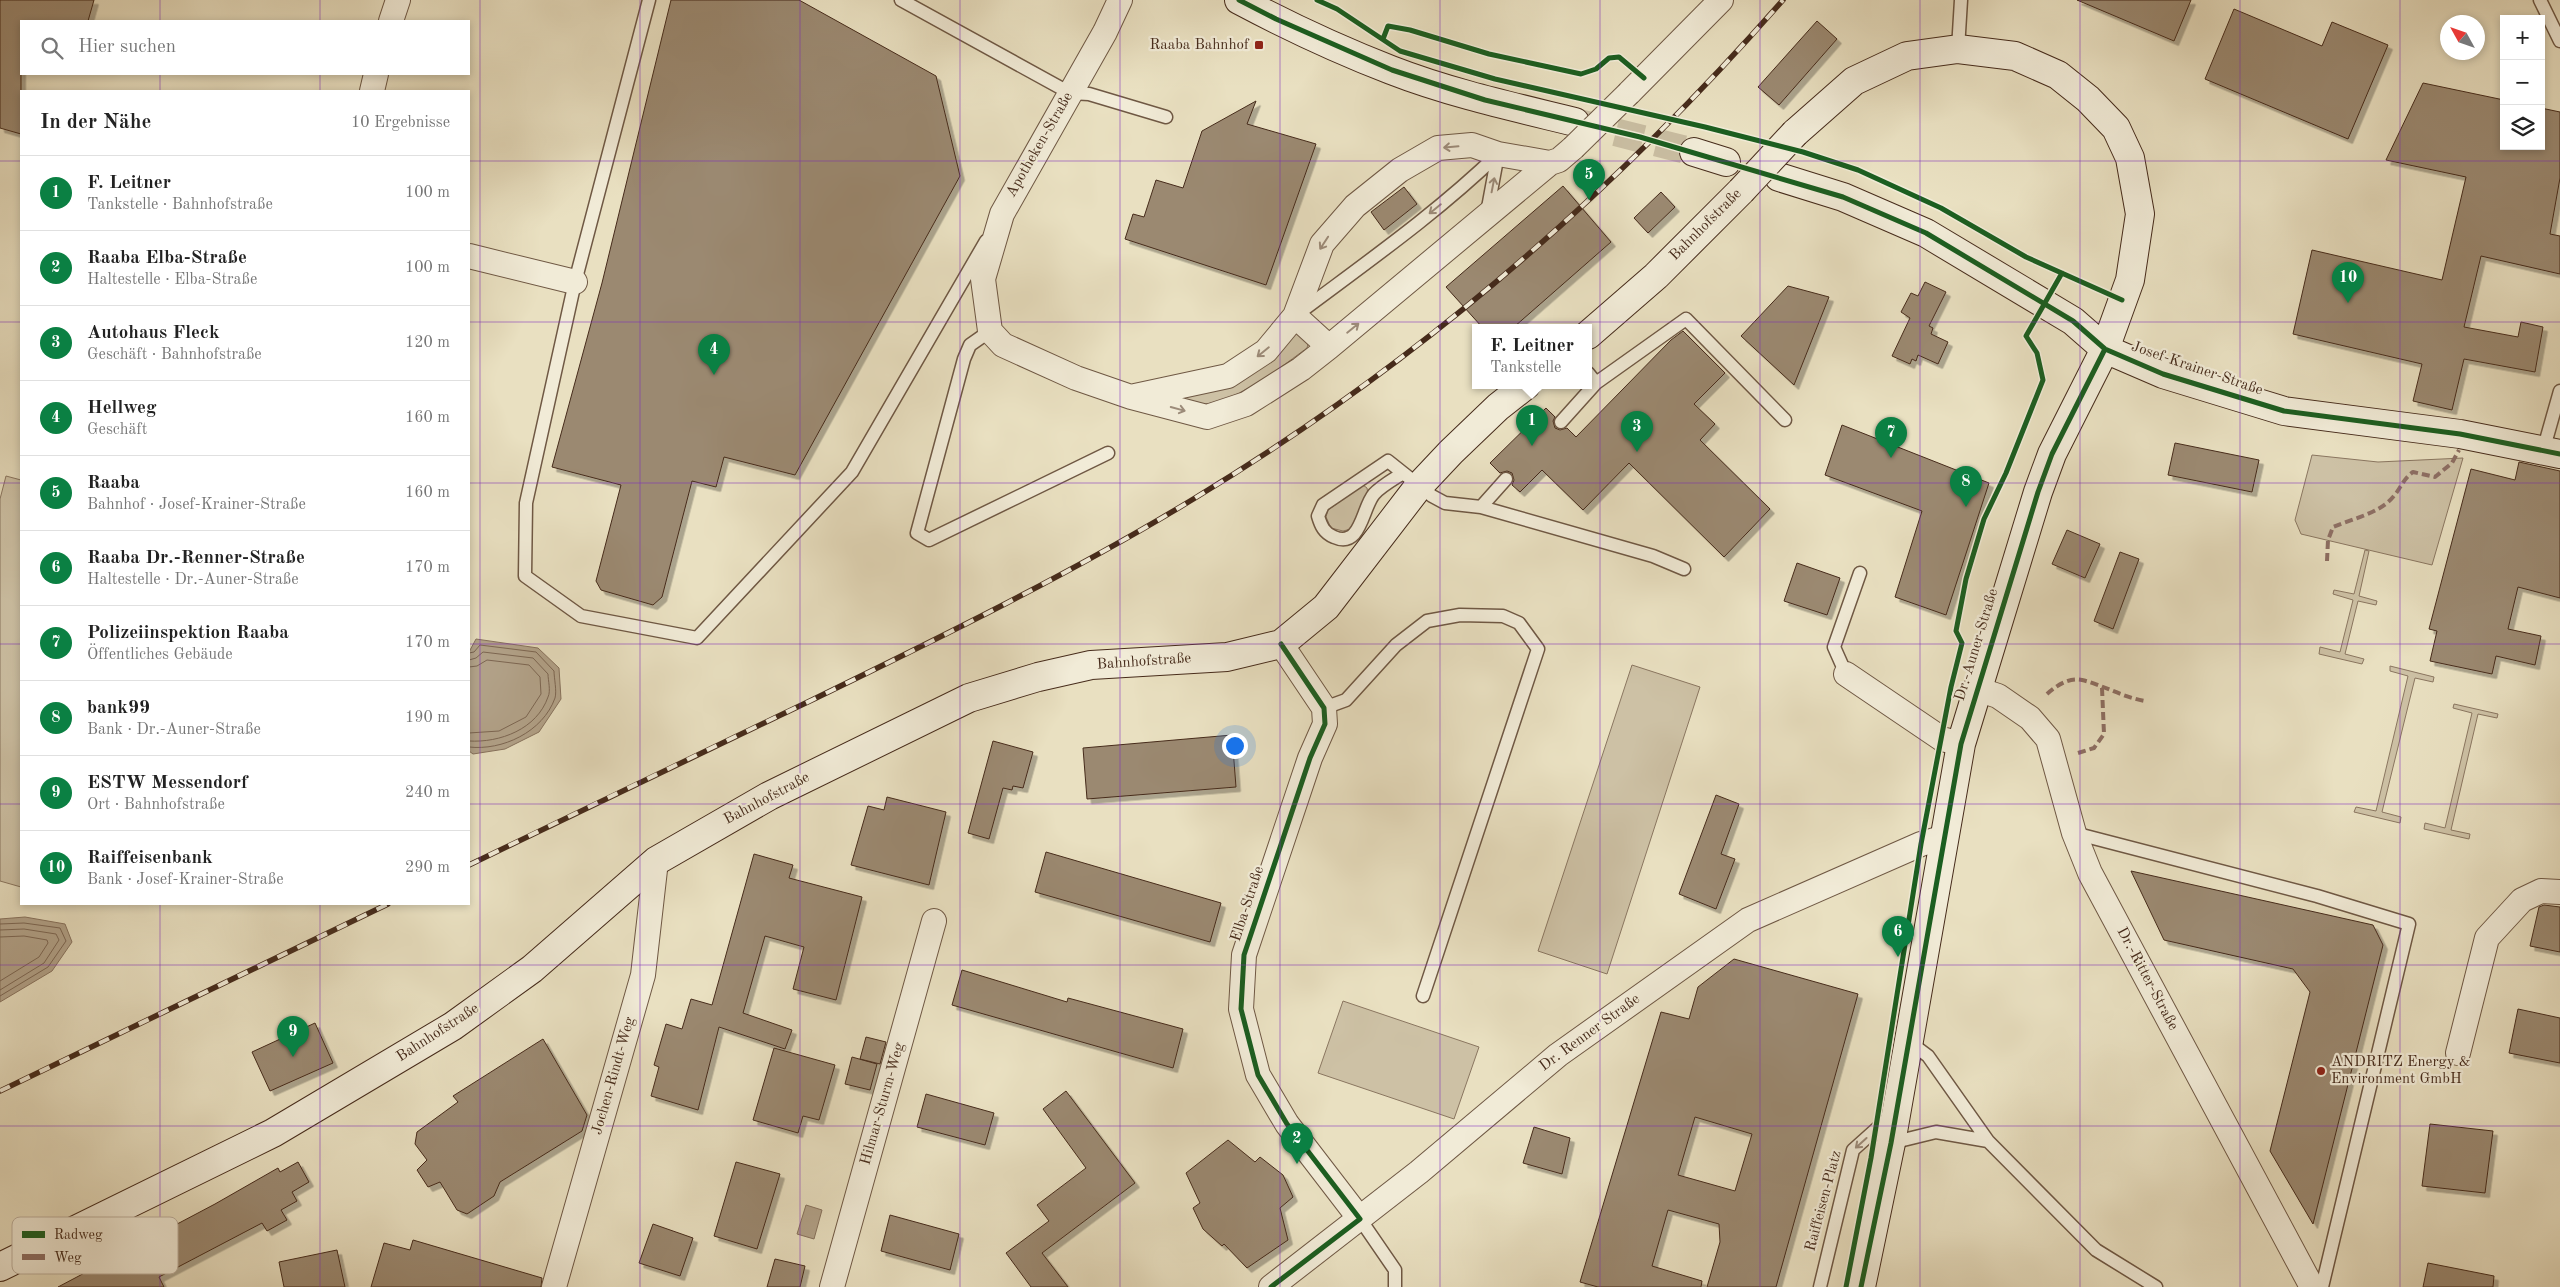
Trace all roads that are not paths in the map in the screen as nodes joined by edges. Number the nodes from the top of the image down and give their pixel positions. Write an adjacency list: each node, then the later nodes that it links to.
1 (398, 0): 9 (street)
2 (649, 0): 25 (lane)
3 (901, 0): 14 (lane)
4 (1120, 0): 14 (street, Apotheken-Straße)
5 (1239, 0): 16 (street)
6 (1721, 0): 16 (street, bridge)
7 (1961, 0): 11 (lane)
8 (2540, 0): 10 (lane)
9 (391, 20)
10 (2560, 41)
11 (1958, 49): 28 (street, Bahnhofstraße, bridge); 30 (street, Bahnhofstraße)
12 (376, 75): 13 (street)
13 (372, 90)
14 (1070, 93): 15 (lane); 22 (street, Apotheken-Straße)
15 (1166, 117)
16 (1574, 135): 20 (street)
17 (1694, 152): 19 (street)
18 (1498, 154): 20 (street); 23 (lane, one-way to 18); 26 (lane, one-way to 26); 26 (street, one-way to 26)
19 (1726, 162)
20 (1550, 163): 23 (street)
21 (1779, 177): 30 (street, Josef-Krainer-Straße)
22 (1002, 214): 25 (lane, Apotheken-Straße); 27 (street)
23 (1486, 216): 29 (street, one-way to 23)
24 (470, 256): 25 (street)
25 (575, 282)
26 (1295, 316): 29 (street); 35 (street, one-way to 35)
27 (990, 331): 35 (street); 39 (lane)
28 (1592, 332)
29 (1329, 347): 35 (street, one-way to 29)
30 (2105, 349): 38 (street, Josef-Krainer-Straße); 47 (street, Dr.-Auner-Straße)
31 (1592, 378): 36 (lane)
32 (1521, 389): 40 (street, Bahnhofstraße)
33 (1584, 389): 37 (lane)
34 (2560, 391): 38 (lane)
35 (1131, 397)
36 (1785, 420)
37 (1561, 422)
38 (2552, 452)
39 (1108, 453)
40 (1411, 479): 40 (lane); 42 (lane); 45 (street, Bahnhofstraße)
41 (1506, 479): 42 (lane)
42 (1480, 507): 43 (lane)
43 (1684, 568)
44 (1860, 573): 46 (lane)
45 (1281, 644): 48 (street); 52 (street, Bahnhofstraße)
46 (1846, 674): 49 (street)
47 (1977, 689): 49 (street, Dr.-Auner-Straße); 50 (street, Dr.-Ritter-Straße)
48 (1324, 708): 55 (lane); 62 (street, Elba-Straße)
49 (1960, 744): 51 (street, Dr.-Auner-Straße)
50 (2074, 833): 72 (street, Dr.-Ritter-Straße); 73 (lane)
51 (1945, 838): 56 (street, Dr.-Auner-Straße); 62 (street, Dr. Renner Straße)
52 (656, 861): 61 (street, Bahnhofstraße); 65 (street, Jochen-Rindt-Weg)
53 (2560, 892): 57 (street)
54 (934, 921): 66 (street, Hilmar-Sturm-Weg)
55 (1423, 996)
56 (1908, 1041): 58 (street, Dr.-Auner-Straße); 59 (lane)
57 (2458, 1053)
58 (1897, 1110): 60 (street, Dr.-Auner-Straße); 69 (lane, Raiffeisen-Platz, one-way to 69)
59 (1988, 1141): 60 (lane); 71 (lane)
60 (1892, 1143): 70 (street, Dr.-Auner-Straße)
61 (102, 1217)
62 (1360, 1218): 67 (street, Dr. Renner Straße); 68 (lane)
63 (12, 1261): 64 (street, Bahnhofstraße)
64 (0, 1267)
65 (554, 1287)
66 (832, 1287)
67 (1271, 1287)
68 (1394, 1287)
69 (1820, 1287)
70 (1861, 1287)
71 (2156, 1287)
72 (2312, 1287)
73 (2322, 1287)

